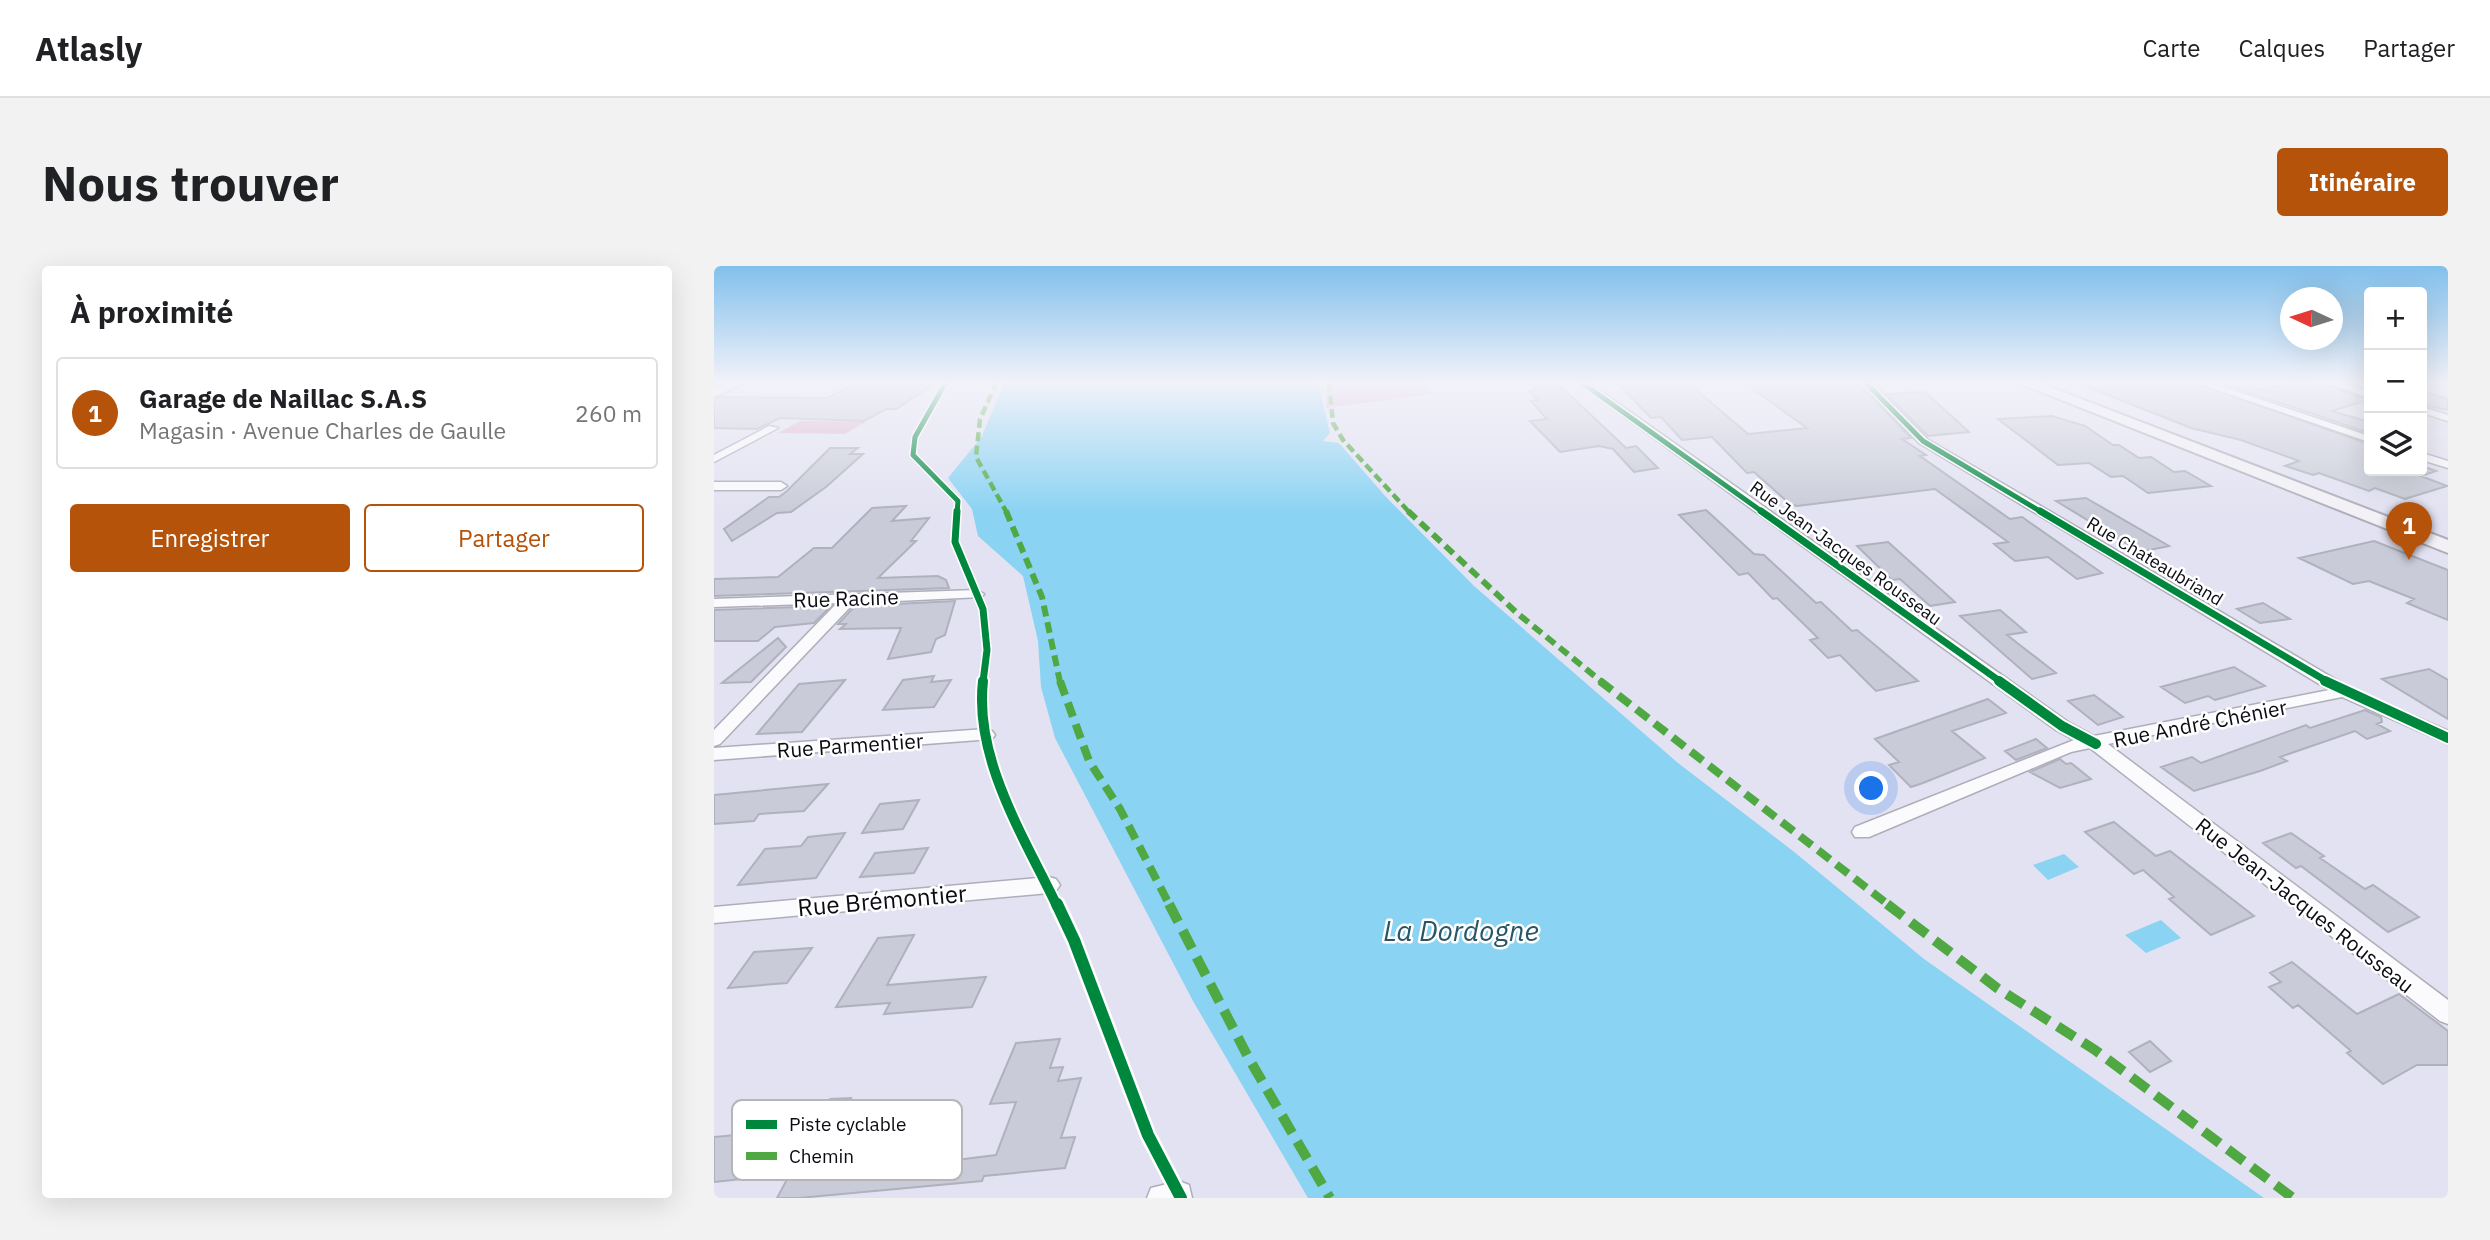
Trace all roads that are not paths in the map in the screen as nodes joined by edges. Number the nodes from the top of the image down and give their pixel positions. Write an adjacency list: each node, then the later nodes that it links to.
1 (1641, 425): 20 (street, Rue Jean-Jacques Rousseau)
2 (1907, 425): 16 (street, Rue Chateaubriand)
3 (2135, 425): 12 (main road)
4 (2328, 425): 6 (street)
5 (773, 428): 8 (street)
6 (2364, 437)
7 (2427, 458): 9 (street)
8 (714, 459)
9 (2448, 465)
10 (714, 486): 11 (street)
11 (781, 486)
12 (2448, 544)
13 (977, 594): 14 (street, Rue Racine)
14 (850, 598): 15 (street, Rue Racine); 19 (street)
15 (714, 603)
16 (2344, 692): 18 (street, Rue Chateaubriand); 20 (street, Rue André Chénier)
17 (986, 735): 21 (street, Rue Parmentier)
18 (2448, 738)
19 (714, 740)
20 (2096, 744): 22 (street, Rue André Chénier); 25 (street, Rue Jean-Jacques Rousseau)
21 (714, 754)
22 (1862, 832)
23 (1049, 885): 24 (street, Rue Brémontier)
24 (714, 915)
25 (2448, 1014)

